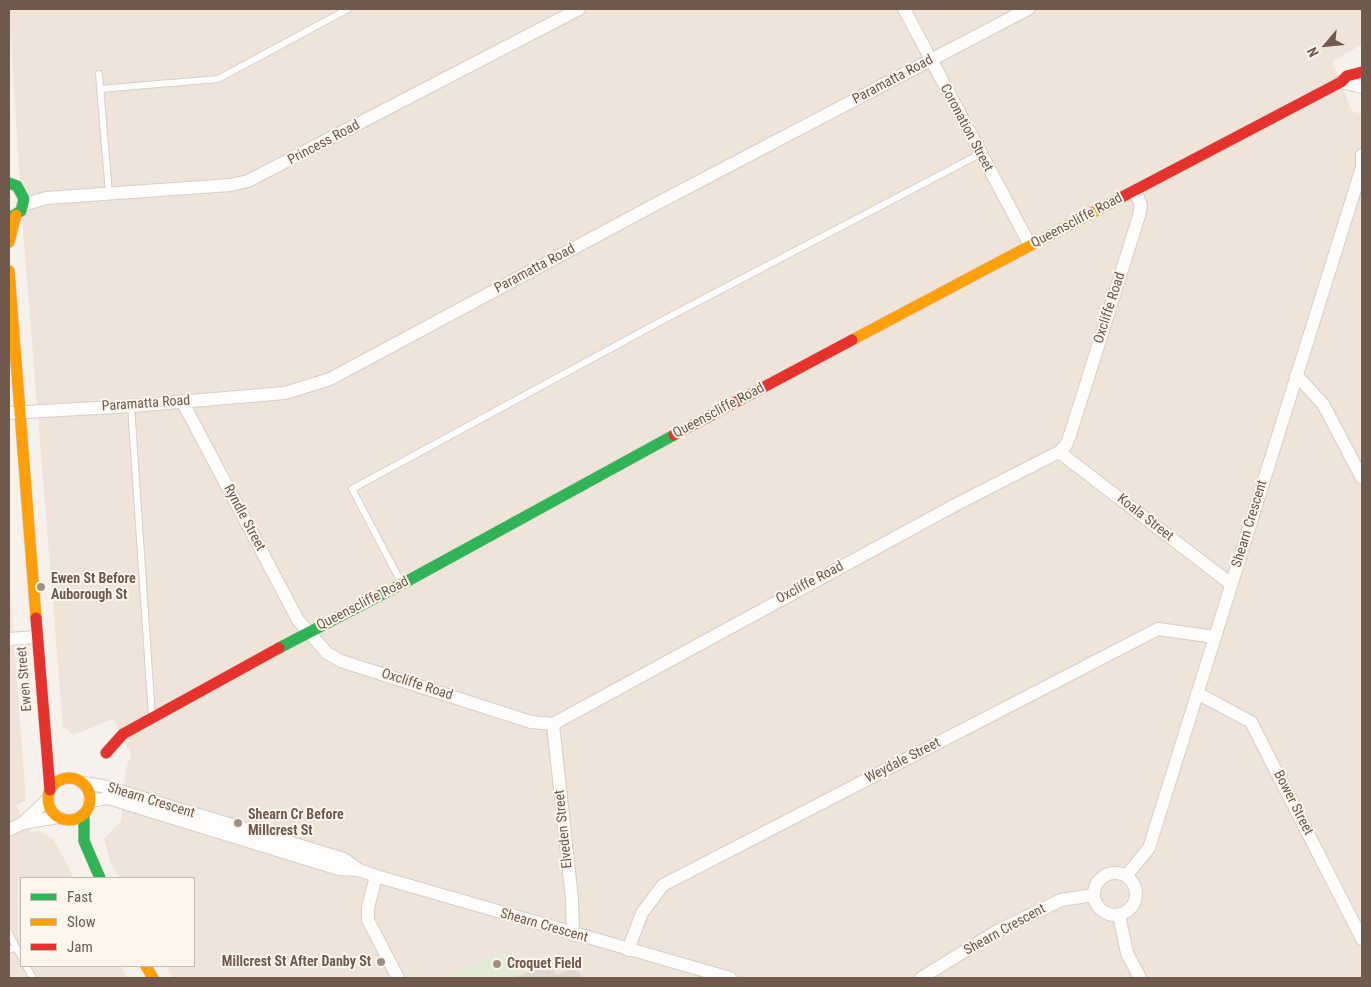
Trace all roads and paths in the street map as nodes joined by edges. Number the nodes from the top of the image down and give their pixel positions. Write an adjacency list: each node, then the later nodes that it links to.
1 (348, 9): 10 (lane)
2 (580, 9): 16 (street, Princess Road)
3 (904, 9): 5 (street, Coronation Street)
4 (1028, 9): 5 (street, Paramatta Road)
5 (930, 60): 11 (street, Coronation Street); 23 (street, Paramatta Road)
6 (1362, 72): 8 (street, Queenscliffe Road)
7 (99, 74): 10 (lane)
8 (1341, 82): 9 (street); 15 (street, Queenscliffe Road)
9 (1362, 87)
10 (100, 89): 16 (lane)
11 (980, 154): 20 (street, Coronation Street); 28 (lane)
12 (1362, 155): 13 (street, Shearn Crescent)
13 (1362, 167): 22 (street, Shearn Crescent)
14 (13, 183): 17 (street, Princess Road); 18 (street)
15 (1134, 191): 20 (street, Queenscliffe Road); 26 (street, Oxcliffe Road)
16 (108, 194): 17 (street, Princess Road)
17 (46, 198): 18 (street, Princess Road)
18 (16, 213): 19 (street)
19 (9, 242)
20 (1030, 245): 28 (street, Queenscliffe Road)
21 (9, 271): 25 (street, Ewen Street)
22 (1296, 375): 27 (street); 29 (street, Shearn Crescent)
23 (182, 401): 24 (street, Paramatta Road); 30 (street, Ryndle Street)
24 (131, 406): 25 (street, Paramatta Road); 35 (lane)
25 (14, 412): 31 (street, Ewen Street)
26 (1059, 452): 29 (street, Koala Street); 36 (street, Oxcliffe Road)
27 (1362, 478)
28 (402, 584): 30 (street, Queenscliffe Road)
29 (1231, 584): 32 (street, Shearn Crescent)
30 (308, 633): 35 (street, Queenscliffe Road); 36 (street, Oxcliffe Road)
31 (36, 637): 33 (street); 38 (street, Ewen Street)
32 (1215, 637): 34 (street, Shearn Crescent); 59 (street, Weydale Street)
33 (9, 639)
34 (1197, 693): 50 (street, Shearn Crescent); 56 (street, Bower Street)
35 (152, 718): 37 (street, Queenscliffe Road)
36 (553, 724): 55 (street, Elveden Street)
37 (106, 753)
38 (46, 756): 39 (street); 41 (street, Ewen Street)
39 (67, 778): 40 (street); 41 (street)
40 (83, 783): 42 (street); 48 (street, Shearn Crescent)
41 (49, 794): 44 (street, Ewen Street); 45 (street)
42 (90, 801): 43 (street, Ewen Street); 48 (street, Shearn Crescent)
43 (84, 814): 44 (street); 47 (street, Ewen Street)
44 (62, 818): 45 (street); 47 (street, Ewen Street)
45 (22, 823): 46 (street)
46 (9, 830)
47 (84, 841): 51 (street, Ewen Street)
48 (359, 870): 49 (street, Shearn Crescent)
49 (376, 876): 55 (street, Shearn Crescent); 65 (street)
50 (1126, 876): 52 (street); 53 (street)
51 (100, 877)
52 (1094, 895): 53 (street); 67 (street, Shearn Crescent)
53 (1119, 915): 68 (street)
54 (9, 933): 57 (lane)
55 (573, 935): 59 (street, Shearn Crescent)
56 (1362, 939)
57 (16, 946): 58 (lane); 60 (lane)
58 (9, 950)
59 (628, 950): 66 (street, Shearn Crescent)
60 (20, 955)
61 (27, 967): 63 (lane)
62 (147, 967): 64 (street)
63 (33, 978)
64 (153, 978)
65 (398, 978)
66 (730, 978)
67 (921, 978)
68 (1140, 978)

